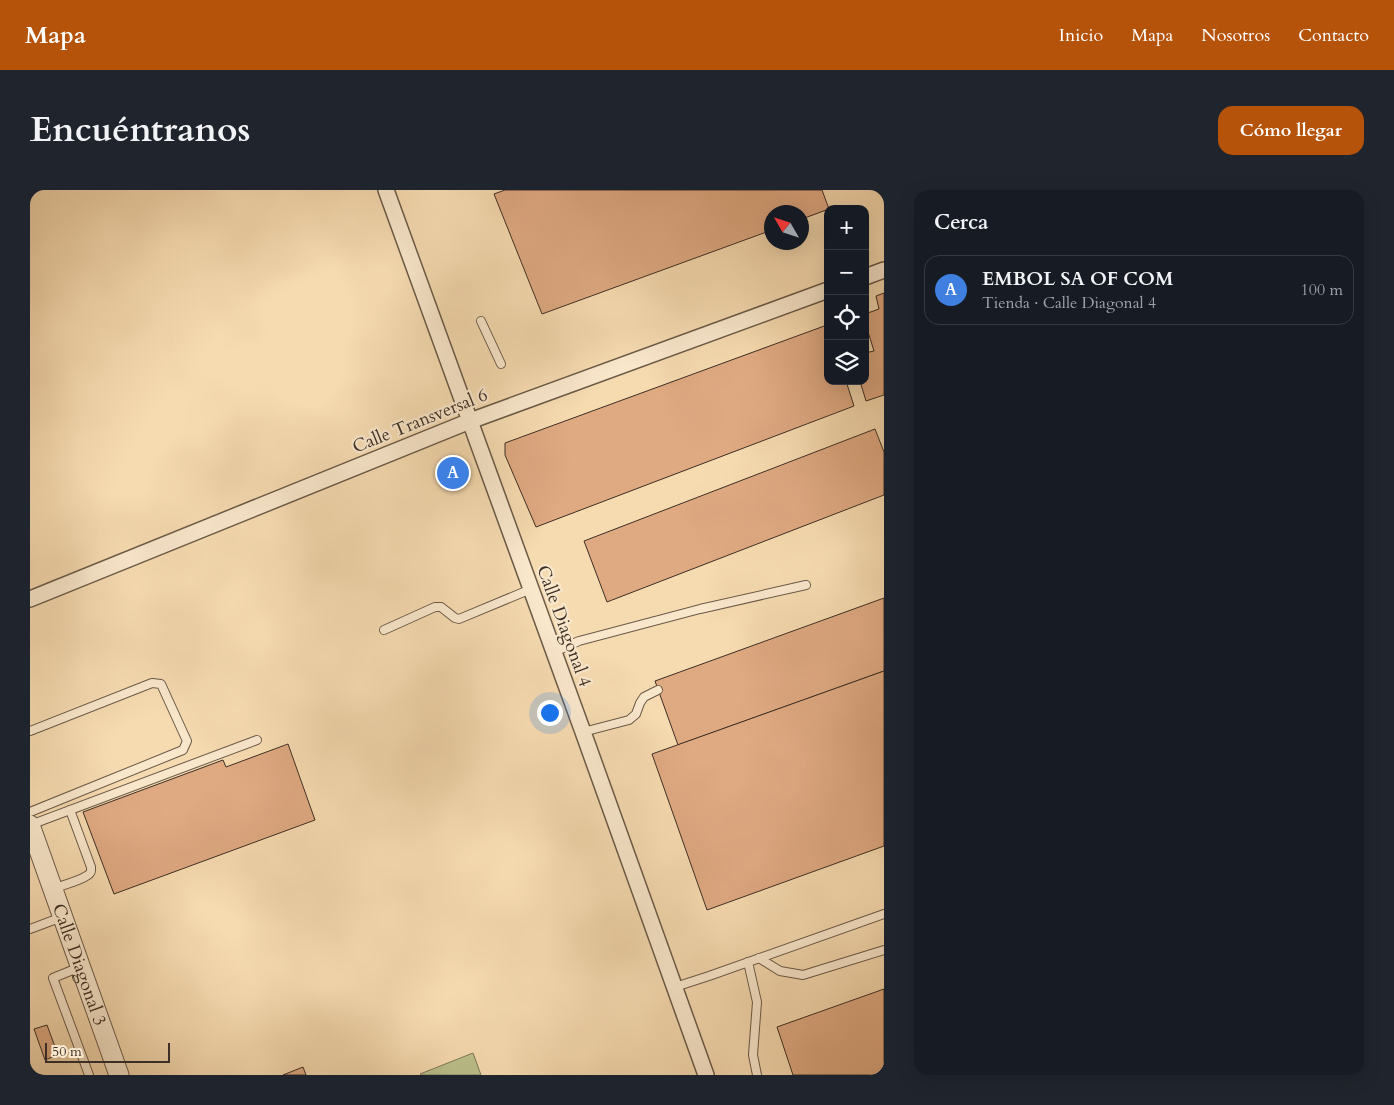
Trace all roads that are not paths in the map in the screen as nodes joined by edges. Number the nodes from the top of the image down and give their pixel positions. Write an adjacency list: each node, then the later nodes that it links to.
1 (386, 190): 7 (street, Calle Diagonal 4)
2 (884, 270): 3 (street)
3 (869, 276)
4 (824, 291): 7 (street, Calle Transversal 6)
5 (481, 321): 6 (lane)
6 (501, 364)
7 (470, 421): 9 (street, Calle Diagonal 4); 10 (street, Calle Transversal 6)
8 (806, 584): 12 (lane)
9 (531, 589): 11 (lane); 12 (street, Calle Diagonal 4)
10 (30, 599)
11 (384, 630)
12 (554, 652): 15 (street, Calle Diagonal 4)
13 (658, 690): 15 (lane)
14 (30, 731): 18 (lane)
15 (583, 732): 28 (street, Calle Diagonal 4)
16 (257, 740): 17 (lane)
17 (70, 810): 19 (lane); 20 (lane)
18 (30, 812)
19 (30, 825): 20 (street, Calle Diagonal 3)
20 (52, 889): 22 (street, Calle Diagonal 3)
21 (884, 914): 25 (lane)
22 (62, 917): 23 (lane); 27 (street, Calle Diagonal 3)
23 (30, 929)
24 (884, 950): 25 (lane)
25 (760, 958): 26 (lane)
26 (748, 962): 28 (lane); 32 (lane)
27 (81, 966): 29 (lane); 30 (street, Calle Diagonal 3)
28 (675, 987): 31 (street, Calle Diagonal 4)
29 (89, 1075)
30 (120, 1075)
31 (706, 1075)
32 (757, 1075)

